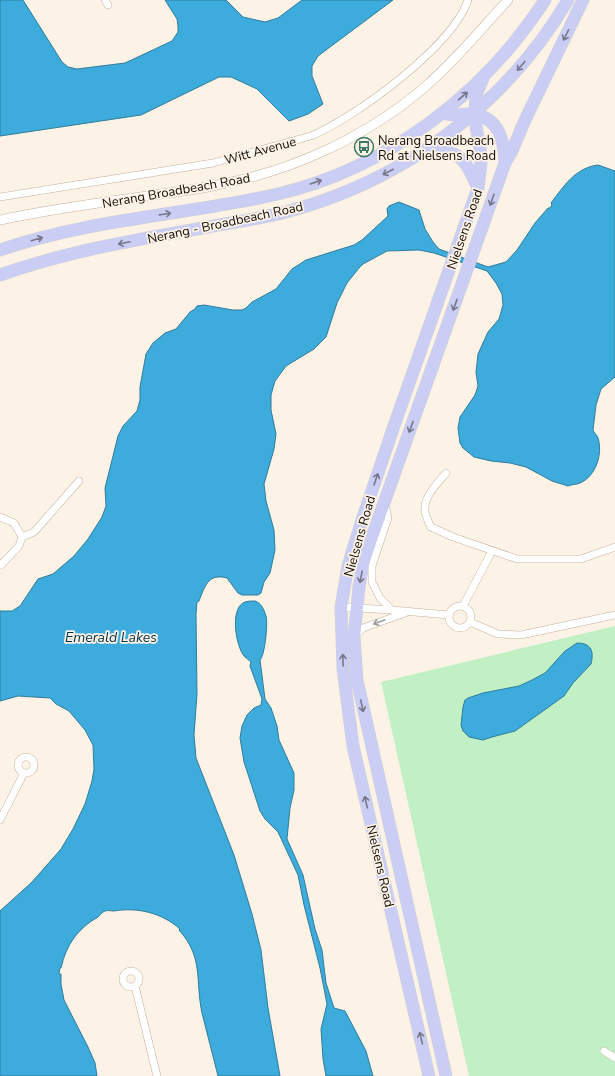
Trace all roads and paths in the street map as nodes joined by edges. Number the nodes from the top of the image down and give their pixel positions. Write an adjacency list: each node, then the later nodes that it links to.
1 (468, 0): 12 (street, Witt Avenue)
2 (508, 0): 13 (street, Nerang Broadbeach Road)
3 (545, 0): 6 (main road, Nerang - Broadbeach Road)
4 (568, 0): 8 (main road, Nerang - Broadbeach Road, one-way to 8)
5 (583, 0): 10 (main road, Nielsens Road, one-way to 10)
6 (483, 78): 7 (main road, Nerang - Broadbeach Road, one-way to 6); 8 (main road, Nielsens Road)
7 (442, 113): 8 (main road); 14 (main road, Nerang - Broadbeach Road, one-way to 7)
8 (474, 114): 9 (main road, Nerang - Broadbeach Road); 10 (main road); 11 (main road, Nielsens Road)
9 (422, 153): 11 (main road); 15 (main road, Nerang - Broadbeach Road, one-way to 15)
10 (505, 163): 18 (main road, Nielsens Road, one-way to 18)
11 (478, 188): 25 (main road, Nielsens Road, one-way to 11)
12 (0, 197)
13 (0, 220)
14 (0, 250)
15 (0, 275)
16 (446, 473): 22 (street)
17 (79, 481): 20 (street)
18 (384, 503): 26 (main road, Nielsens Road, one-way to 26); 27 (street)
19 (0, 517): 20 (street)
20 (22, 537): 23 (street)
21 (615, 547): 22 (street)
22 (492, 551): 24 (street)
23 (0, 564)
24 (463, 606): 29 (street); 31 (street)
25 (342, 607): 26 (street); 39 (main road, Nielsens Road, one-way to 25)
26 (356, 607): 27 (street); 32 (main road, Nielsens Road)
27 (392, 610): 28 (street)
28 (407, 612): 29 (street); 32 (street, one-way to 32)
29 (449, 615): 31 (street)
30 (615, 615): 31 (street)
31 (470, 622)
32 (354, 637): 40 (main road, Nielsens Road, one-way to 40)
33 (24, 773): 34 (street)
34 (0, 820)
35 (134, 986): 38 (street)
36 (604, 1052): 37 (street)
37 (615, 1058)
38 (157, 1076)
39 (429, 1076)
40 (446, 1076)

